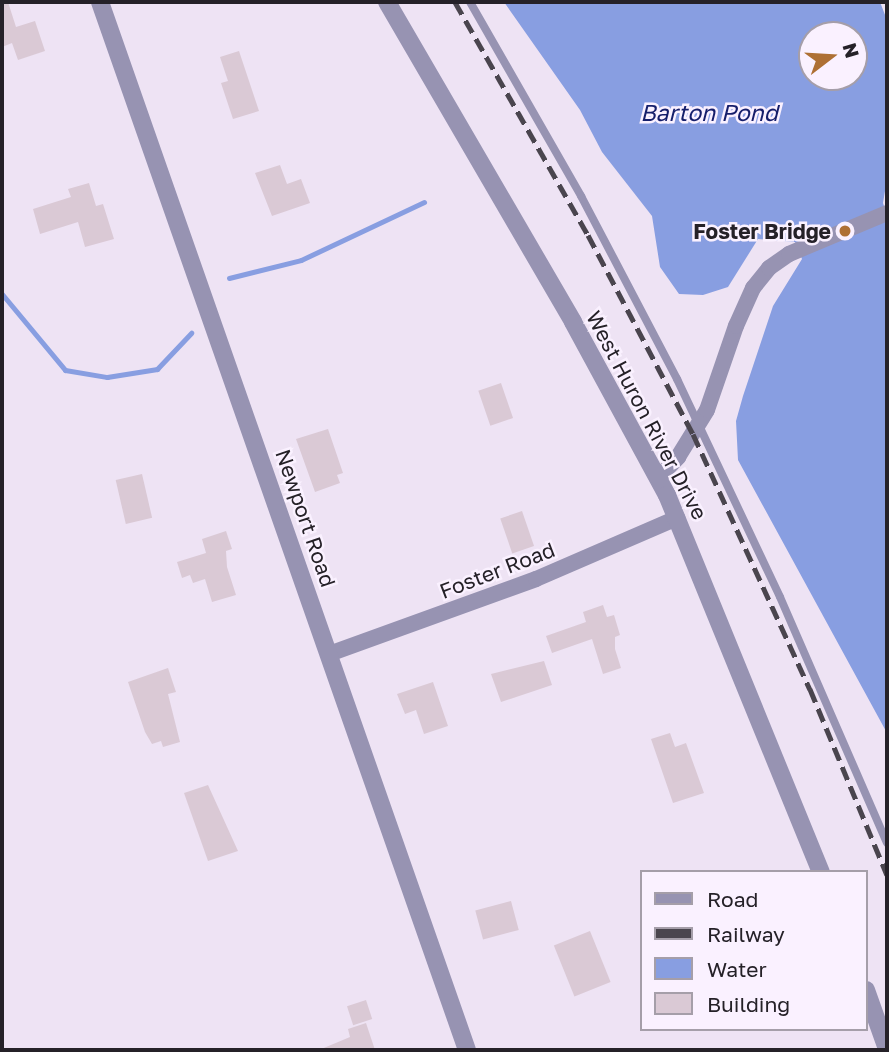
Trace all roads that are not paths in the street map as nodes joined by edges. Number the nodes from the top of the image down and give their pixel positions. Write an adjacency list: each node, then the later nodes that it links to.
1 (100, 2): 8 (street, Newport Road)
2 (387, 2): 6 (street, West Huron River Drive)
3 (470, 2): 5 (lane)
4 (887, 213): 5 (street)
5 (699, 425): 6 (street); 9 (lane)
6 (659, 477): 7 (street, West Huron River Drive)
7 (677, 519): 8 (street, Foster Road); 10 (street, West Huron River Drive)
8 (329, 654): 13 (street, Newport Road)
9 (887, 843)
10 (820, 870)
11 (868, 996): 12 (street)
12 (887, 1049)
13 (467, 1050)

